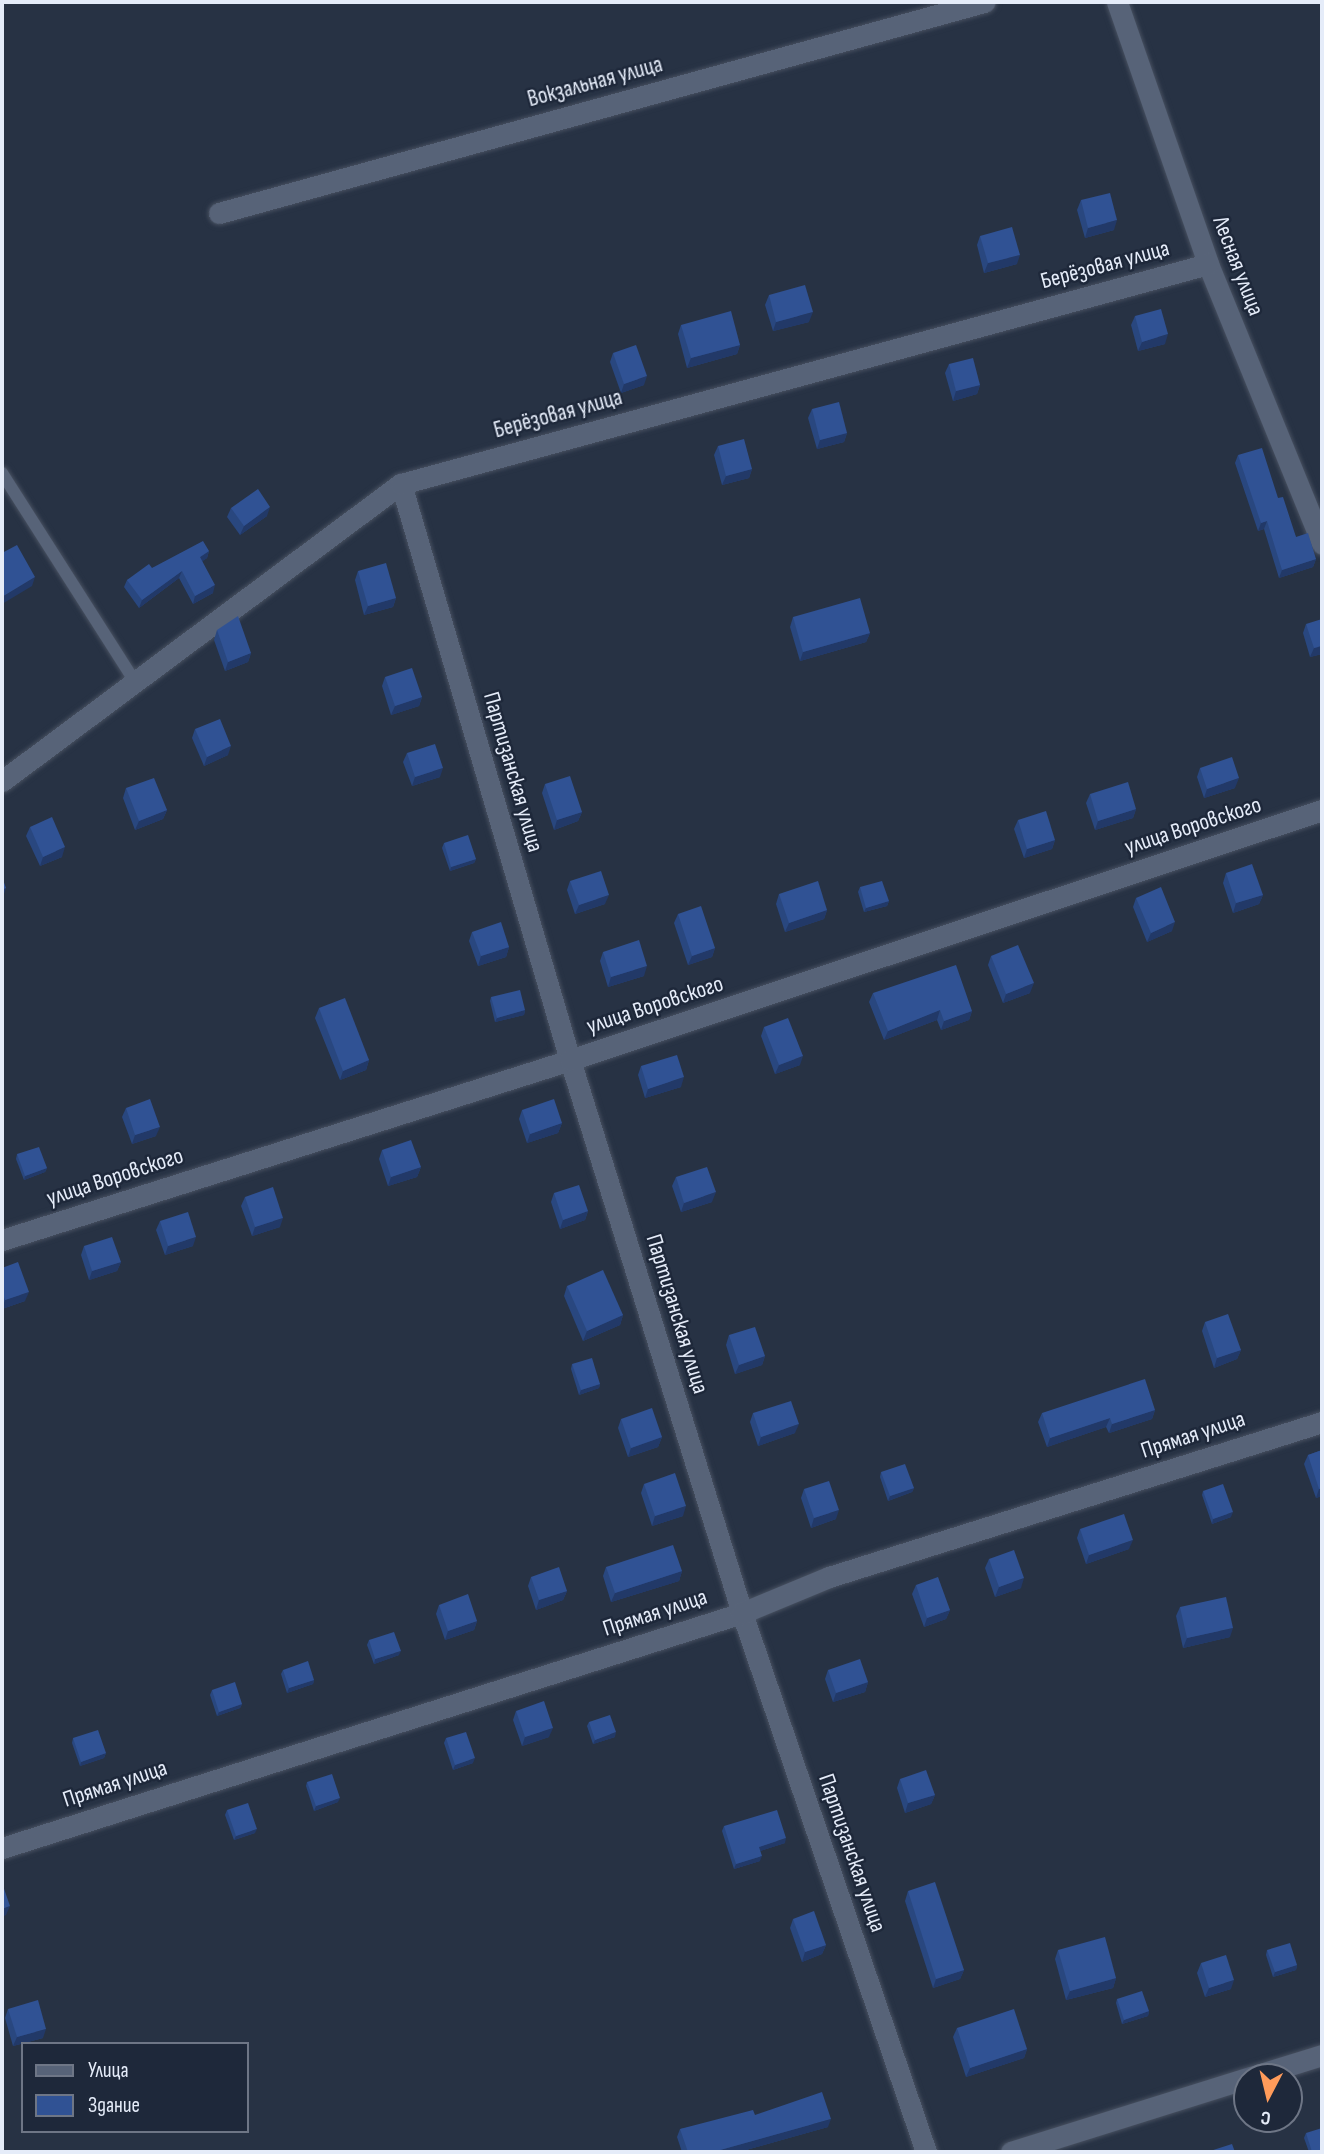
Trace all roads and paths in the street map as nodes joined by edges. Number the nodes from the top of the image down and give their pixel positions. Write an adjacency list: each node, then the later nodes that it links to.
1 (984, 2): 3 (street, Вокзальная улица)
2 (1117, 2): 4 (street, Лесная улица)
3 (219, 213)
4 (1208, 264): 6 (street, Берёзовая улица); 7 (street, Лесная улица)
5 (2, 473): 8 (lane)
6 (401, 484): 8 (street, Берёзовая улица); 11 (street, Партизанская улица)
7 (1322, 544)
8 (135, 682): 9 (street, Берёзовая улица)
9 (2, 781)
10 (1322, 810): 11 (street, улица Воровского)
11 (570, 1060): 12 (street, улица Воровского); 14 (street, Партизанская улица)
12 (2, 1240)
13 (1322, 1422): 14 (street, Прямая улица)
14 (742, 1613): 15 (street, Прямая улица); 19 (street, Партизанская улица)
15 (2, 1848)
16 (1322, 2054): 17 (street)
17 (1295, 2063)
18 (1233, 2083): 20 (street)
19 (926, 2152)
20 (1011, 2152)

